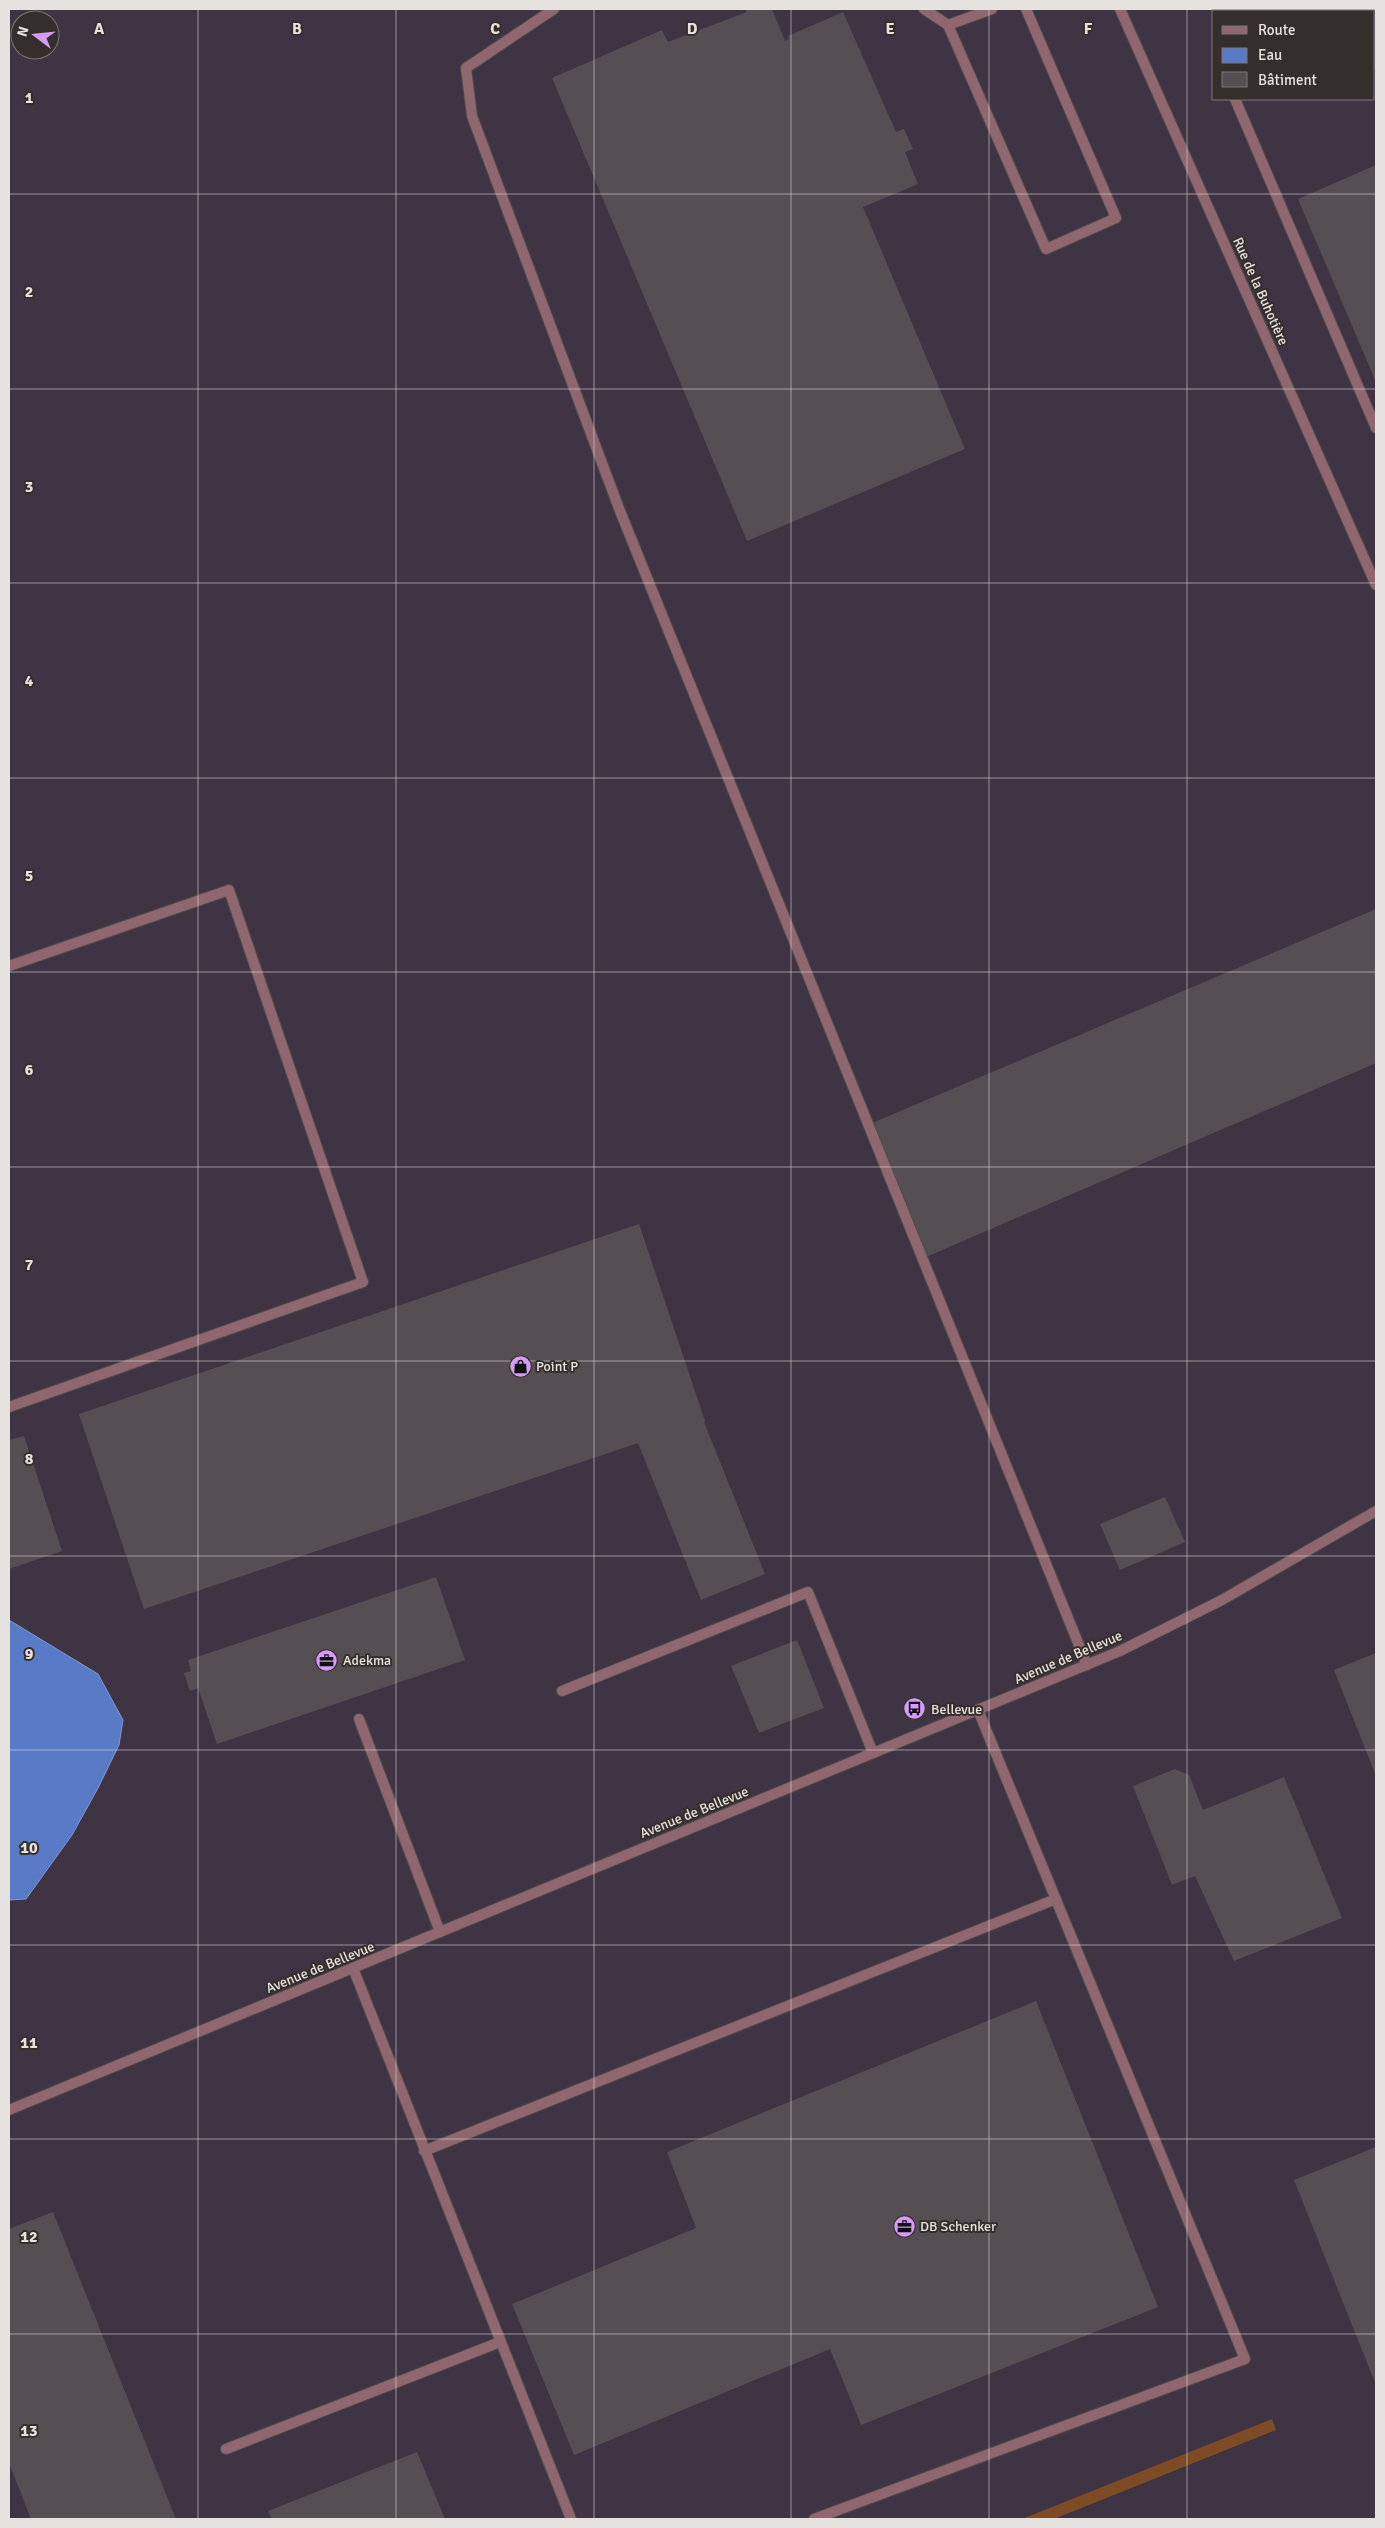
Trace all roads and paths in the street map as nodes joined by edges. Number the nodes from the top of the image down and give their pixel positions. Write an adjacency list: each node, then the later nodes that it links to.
1 (554, 9): 13 (street)
2 (924, 9): 6 (street)
3 (992, 9): 6 (street)
4 (1026, 9): 6 (street)
5 (1120, 9): 9 (street, Rue de la Buhotière)
6 (948, 25)
7 (1235, 100): 8 (street)
8 (1376, 428)
9 (1376, 585)
10 (9, 966): 11 (street)
11 (9, 1407)
12 (1376, 1511): 13 (street, Avenue de Bellevue)
13 (1086, 1665): 15 (street, Avenue de Bellevue)
14 (562, 1692): 17 (street)
15 (978, 1710): 17 (street, Avenue de Bellevue); 18 (street)
16 (359, 1718): 19 (street)
17 (873, 1753): 19 (street, Avenue de Bellevue)
18 (1056, 1899): 22 (street); 26 (street)
19 (440, 1932): 20 (street, Avenue de Bellevue)
20 (353, 1968): 21 (street, Avenue de Bellevue); 22 (street)
21 (9, 2110)
22 (424, 2151): 23 (street)
23 (500, 2342): 24 (street); 25 (street)
24 (226, 2449)
25 (571, 2519)
26 (814, 2519)

